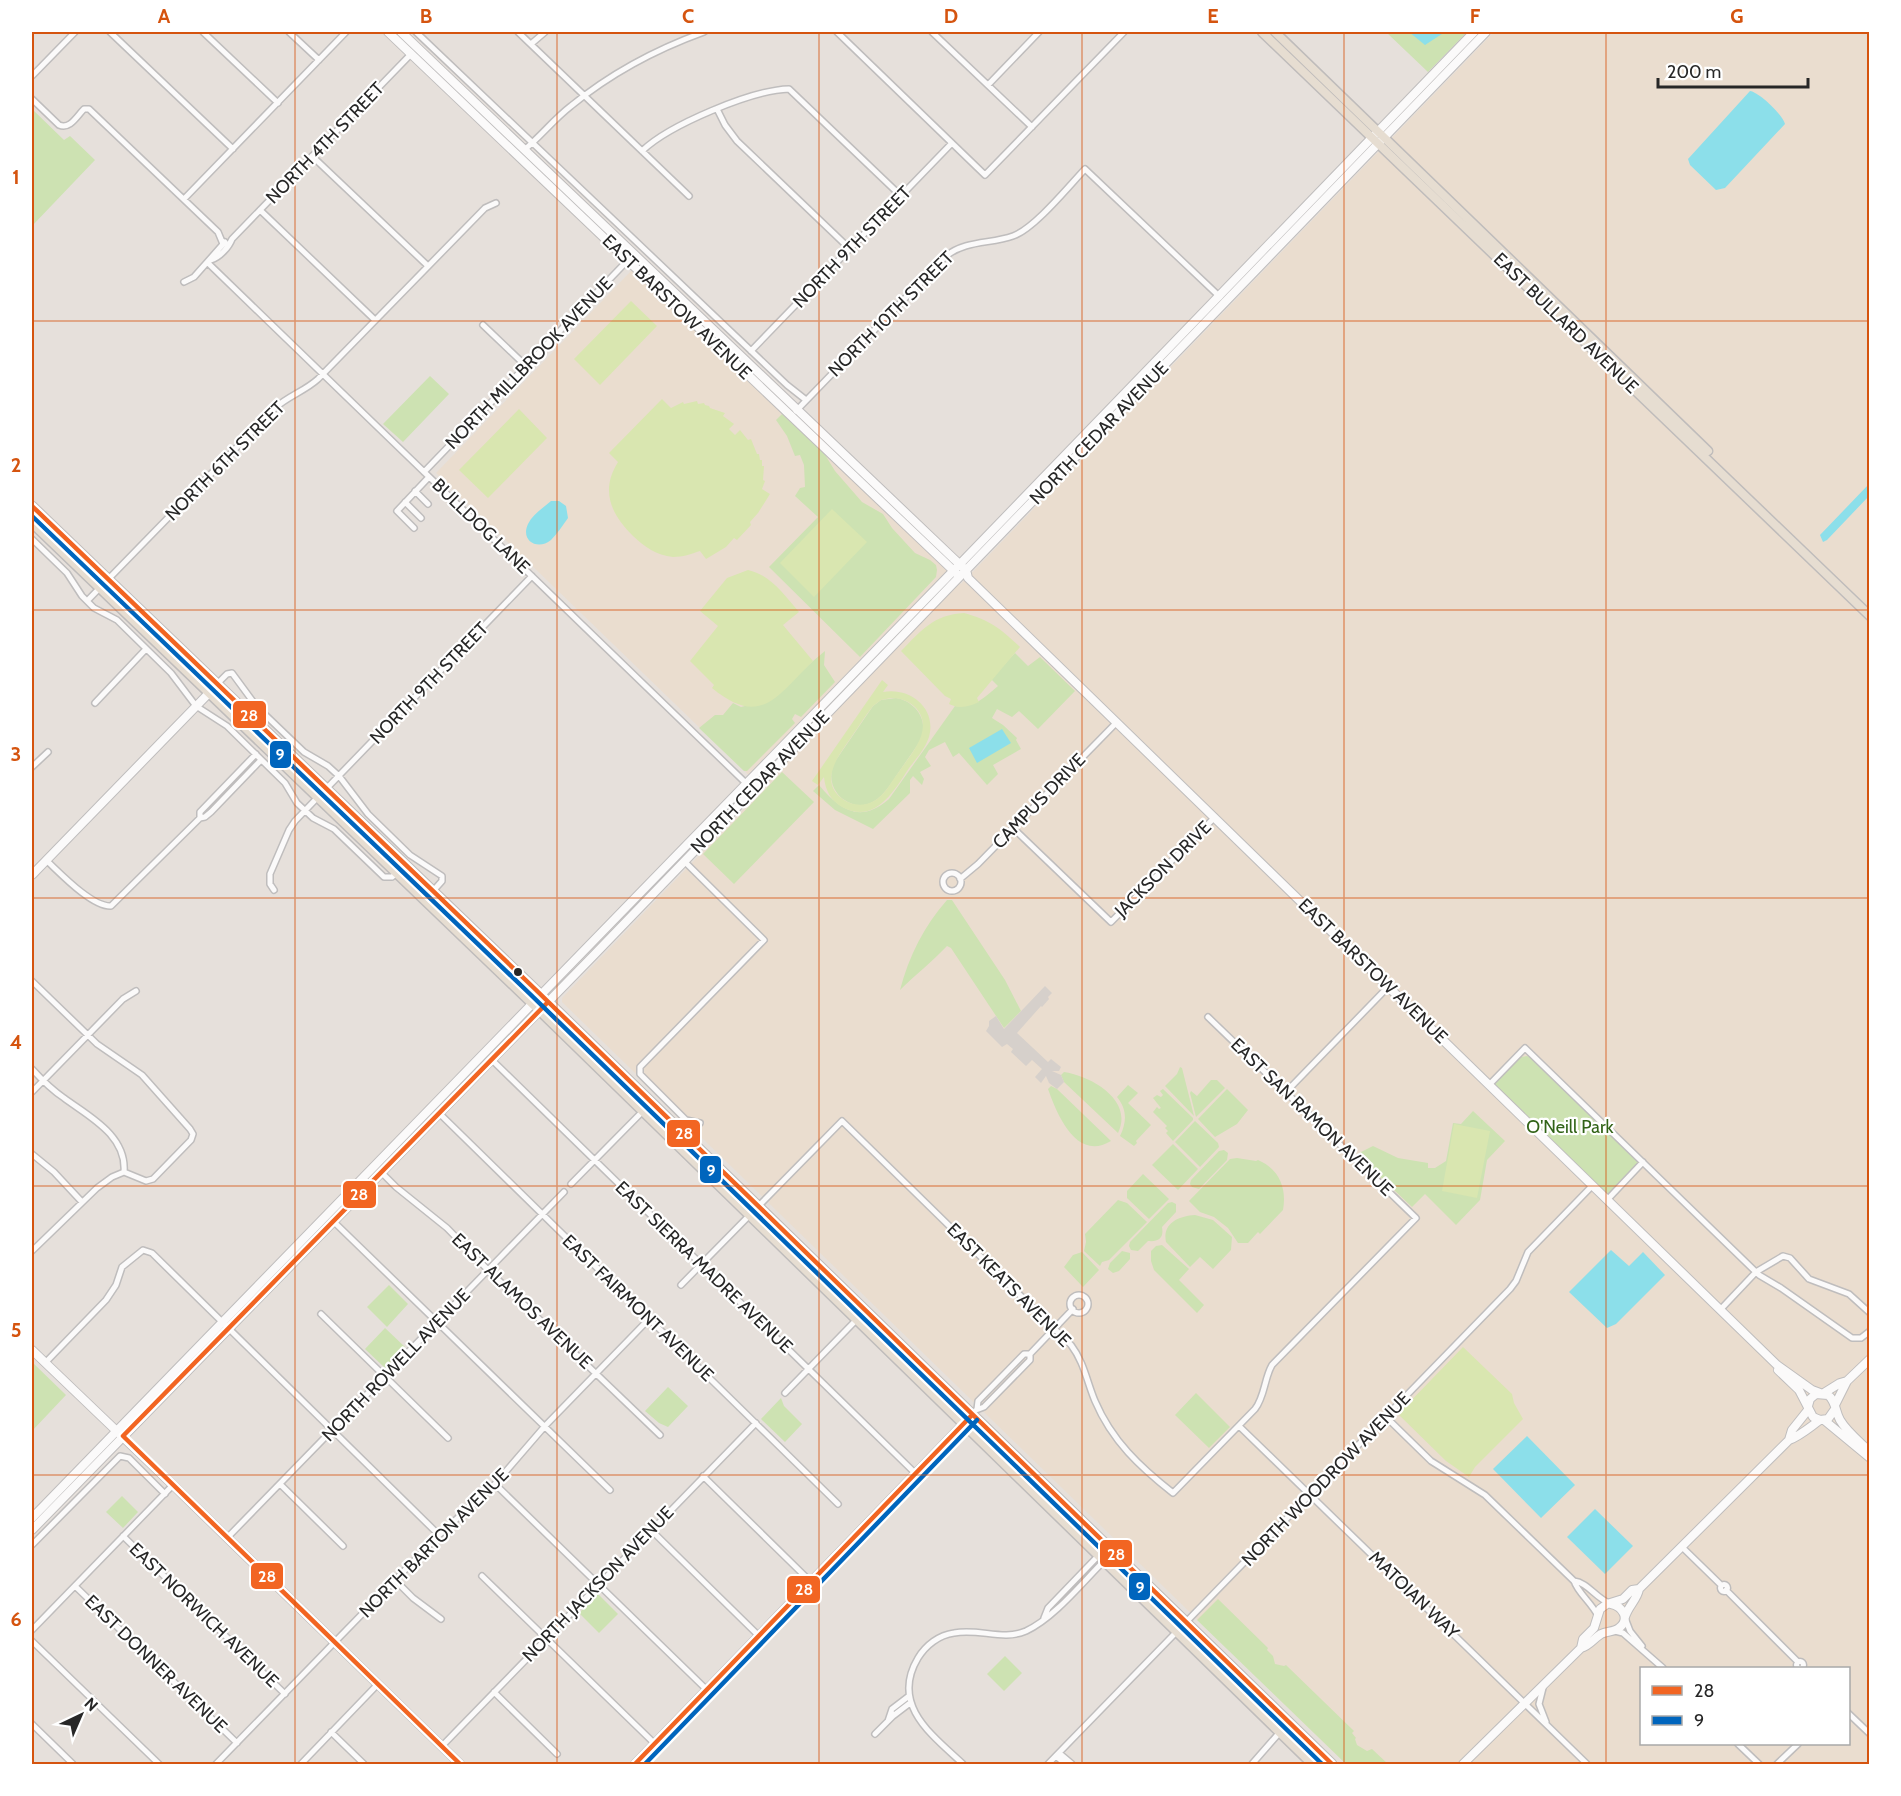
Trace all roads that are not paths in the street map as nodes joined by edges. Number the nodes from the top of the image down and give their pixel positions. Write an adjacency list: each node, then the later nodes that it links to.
1 (75, 32): 25 (street)
2 (110, 32): 35 (street)
3 (203, 32): 29 (street)
4 (289, 32): 24 (street)
5 (346, 32): 24 (street)
6 (388, 32): 23 (main road, EAST BARSTOW AVENUE)
7 (401, 32): 23 (main road, EAST BARSTOW AVENUE)
8 (416, 32): 33 (street)
9 (518, 32): 22 (street)
10 (544, 32): 22 (street)
11 (704, 32): 27 (street)
12 (837, 32): 34 (street)
13 (932, 32): 21 (street)
14 (946, 32): 21 (street)
15 (1040, 32): 26 (street)
16 (1124, 32): 31 (street)
17 (1262, 32): 32 (main road, EAST BULLARD AVENUE)
18 (1275, 32): 32 (main road, EAST BULLARD AVENUE)
19 (1474, 32): 32 (main road, NORTH CEDAR AVENUE)
20 (1486, 32): 32 (main road, NORTH CEDAR AVENUE)
21 (939, 38): 26 (street)
22 (531, 44): 27 (street)
23 (415, 51): 37 (main road, EAST BARSTOW AVENUE); 38 (street, NORTH 4TH STREET)
24 (319, 60): 29 (street)
25 (32, 76)
26 (988, 85): 31 (street)
27 (584, 95): 33 (street); 36 (street)
28 (32, 99): 41 (street)
29 (278, 103): 35 (street)
30 (717, 109): 36 (street); 40 (street); 46 (street)
31 (1032, 127): 34 (street)
32 (1379, 137): 51 (main road, NORTH CEDAR AVENUE); 52 (main road, NORTH CEDAR AVENUE); 77 (main road, EAST BULLARD AVENUE); 78 (main road, EAST BULLARD AVENUE)
33 (533, 142): 37 (street); 55 (street)
34 (952, 143): 40 (street, NORTH 9TH STREET)
35 (233, 149): 41 (street)
36 (642, 151): 39 (street)
37 (521, 152): 47 (main road, EAST BARSTOW AVENUE)
38 (312, 156): 43 (street, NORTH 4TH STREET); 49 (street)
39 (689, 196)
40 (901, 196): 46 (street, NORTH 9TH STREET)
41 (184, 199): 45 (street)
42 (496, 203): 49 (street, NORTH 6TH STREET)
43 (260, 210): 44 (street, NORTH 4TH STREET); 53 (street)
44 (232, 239): 45 (street, NORTH 4TH STREET); 48 (street, NORTH 4TH STREET)
45 (224, 244): 48 (street, NORTH 4TH STREET)
46 (850, 249): 55 (street, NORTH 9TH STREET)
47 (631, 257): 56 (street, NORTH MILLBROOK AVENUE); 60 (main road, EAST BARSTOW AVENUE)
48 (210, 262): 50 (street, NORTH 4TH STREET); 58 (street, BULLDOG LANE)
49 (428, 266): 53 (street, NORTH 6TH STREET)
50 (184, 282)
51 (1219, 296): 52 (street); 57 (main road, NORTH CEDAR AVENUE); 59 (street, NORTH 10TH STREET)
52 (1226, 303): 61 (main road, NORTH CEDAR AVENUE)
53 (375, 320): 58 (street, NORTH 6TH STREET)
54 (483, 325): 56 (street)
55 (751, 351): 59 (street)
56 (526, 366): 62 (street, NORTH MILLBROOK AVENUE)
57 (1150, 367): 61 (main road); 72 (main road, NORTH CEDAR AVENUE)
58 (323, 375): 62 (street, BULLDOG LANE); 74 (street, NORTH 6TH STREET)
59 (806, 400): 60 (street, NORTH 10TH STREET)
60 (794, 412): 72 (main road, EAST BARSTOW AVENUE)
61 (1108, 423): 72 (main road, NORTH CEDAR AVENUE)
62 (424, 472): 63 (street, BULLDOG LANE)
63 (429, 477): 64 (street); 73 (street, BULLDOG LANE)
64 (415, 491): 65 (street); 66 (street)
65 (405, 502): 68 (street); 70 (street)
66 (428, 504)
67 (32, 506): 74 (main road)
68 (421, 518)
69 (32, 523): 75 (main road)
70 (414, 528)
71 (32, 539): 76 (street)
72 (961, 572): 84 (main road, EAST BARSTOW AVENUE); 91 (main road, NORTH CEDAR AVENUE); 93 (main road, NORTH CEDAR AVENUE)
73 (531, 576): 90 (street, NORTH 9TH STREET); 91 (street, BULLDOG LANE)
74 (108, 580): 75 (street, NORTH 6TH STREET); 80 (main road)
75 (99, 588): 76 (street, NORTH 6TH STREET); 81 (main road)
76 (87, 601): 79 (street)
77 (1869, 608)
78 (1869, 616)
79 (146, 649): 82 (street); 83 (street)
80 (218, 684): 90 (street); 92 (main road)
81 (209, 693): 83 (main road); 85 (main road)
82 (95, 703)
83 (196, 706): 87 (street); 100 (main road)
84 (1117, 722): 96 (main road, EAST BARSTOW AVENUE); 98 (street, CAMPUS DRIVE)
85 (248, 730): 92 (main road); 94 (main road)
86 (48, 752): 89 (street)
87 (256, 754): 88 (street); 97 (street)
88 (261, 760): 95 (street); 97 (street)
89 (32, 767)
90 (339, 776): 92 (street, NORTH 9TH STREET); 106 (street)
91 (746, 783): 93 (street, BULLDOG LANE); 107 (main road, NORTH CEDAR AVENUE)
92 (326, 789): 99 (main road)
93 (753, 790): 101 (main road, NORTH CEDAR AVENUE)
94 (318, 797): 95 (street); 99 (main road); 102 (main road)
95 (305, 811): 102 (street); 105 (street)
96 (1215, 816): 98 (street, JACKSON DRIVE); 112 (main road, EAST BARSTOW AVENUE)
97 (200, 818): 100 (street)
98 (1013, 828): 104 (street, CAMPUS DRIVE)
99 (398, 858): 106 (main road)
100 (46, 860): 103 (main road)
101 (684, 861): 109 (main road, NORTH CEDAR AVENUE); 132 (street)
102 (397, 873): 116 (main road)
103 (32, 875)
104 (960, 879)
105 (274, 890)
106 (433, 891): 114 (main road)
107 (640, 893): 108 (main road, NORTH CEDAR AVENUE); 109 (main road)
108 (622, 911): 110 (main road); 114 (main road, NORTH CEDAR AVENUE)
109 (633, 914): 110 (main road, NORTH CEDAR AVENUE)
110 (594, 955): 115 (main road, NORTH CEDAR AVENUE)
111 (32, 981): 119 (street)
112 (1388, 987): 124 (main road, EAST BARSTOW AVENUE); 127 (street)
113 (136, 991): 119 (street)
114 (540, 994): 115 (main road); 116 (main road, NORTH CEDAR AVENUE)
115 (548, 1002): 117 (main road, NORTH CEDAR AVENUE); 134 (main road)
116 (531, 1003): 117 (main road); 121 (main road, NORTH CEDAR AVENUE)
117 (539, 1011): 120 (main road, NORTH CEDAR AVENUE); 130 (main road)
118 (1208, 1017): 127 (street, EAST SAN RAMON AVENUE)
119 (86, 1035): 123 (street); 138 (street)
120 (491, 1059): 128 (main road, NORTH CEDAR AVENUE); 136 (street, EAST SIERRA MADRE AVENUE)
121 (477, 1060): 125 (main road, NORTH CEDAR AVENUE); 128 (main road)
122 (32, 1069): 123 (street)
123 (42, 1080): 126 (street); 138 (street)
124 (1489, 1085): 137 (street); 141 (main road, EAST BARSTOW AVENUE)
125 (449, 1088): 129 (main road, NORTH CEDAR AVENUE); 131 (main road)
126 (32, 1092)
127 (1285, 1093): 184 (street, EAST SAN RAMON AVENUE)
128 (451, 1101): 131 (main road, NORTH CEDAR AVENUE)
129 (432, 1106): 133 (main road); 148 (main road, NORTH CEDAR AVENUE)
130 (643, 1112): 134 (main road); 136 (street); 147 (main road)
131 (438, 1113): 133 (main road, NORTH CEDAR AVENUE); 146 (street, EAST FAIRMONT AVENUE)
132 (700, 1123)
133 (427, 1125): 139 (main road, NORTH CEDAR AVENUE)
134 (691, 1141): 145 (main road)
135 (32, 1154): 144 (street)
136 (595, 1160): 140 (street); 151 (street, EAST SIERRA MADRE AVENUE)
137 (1643, 1162): 143 (street); 153 (street)
138 (124, 1172): 144 (street)
139 (381, 1172): 148 (main road, NORTH CEDAR AVENUE); 152 (street, EAST ALAMOS AVENUE)
140 (571, 1184)
141 (1592, 1186): 143 (main road, EAST BARSTOW AVENUE); 179 (street, NORTH WOODROW AVENUE)
142 (564, 1192): 146 (street, NORTH ROWELL AVENUE)
143 (1607, 1200): 156 (main road, EAST BARSTOW AVENUE)
144 (82, 1202): 149 (street)
145 (758, 1207): 147 (street); 157 (main road); 164 (street, EAST KEATS AVENUE)
146 (542, 1215): 152 (street, NORTH ROWELL AVENUE); 160 (street, EAST FAIRMONT AVENUE)
147 (749, 1215): 151 (street); 161 (main road)
148 (329, 1218): 162 (street); 163 (main road, NORTH CEDAR AVENUE)
149 (34, 1243): 150 (street)
150 (32, 1251)
151 (702, 1264): 154 (street); 170 (street, EAST SIERRA MADRE AVENUE)
152 (488, 1270): 162 (street, NORTH ROWELL AVENUE); 171 (street, EAST ALAMOS AVENUE)
153 (1756, 1272): 156 (street); 158 (street); 165 (street)
154 (681, 1285)
155 (1073, 1310): 164 (street)
156 (1720, 1310): 169 (main road, EAST BARSTOW AVENUE)
157 (865, 1311): 161 (street); 178 (main road)
158 (1869, 1313)
159 (321, 1314): 172 (street)
160 (649, 1319): 171 (street, NORTH BARTON AVENUE); 181 (street, EAST FAIRMONT AVENUE)
161 (856, 1319): 170 (street); 182 (main road)
162 (438, 1322): 172 (street, NORTH ROWELL AVENUE); 183 (street)
163 (225, 1325): 168 (street); 185 (street); 186 (main road, NORTH CEDAR AVENUE)
164 (1055, 1329): 178 (street); 184 (street, EAST KEATS AVENUE)
165 (1869, 1331)
166 (32, 1350): 168 (main road)
167 (1869, 1359): 173 (main road)
168 (45, 1363): 186 (main road)
169 (1777, 1365): 175 (main road, EAST BARSTOW AVENUE); 177 (main road, EAST BARSTOW AVENUE)
170 (808, 1368): 174 (street); 192 (street, EAST SIERRA MADRE AVENUE)
171 (597, 1373): 183 (street, NORTH BARTON AVENUE); 187 (street, EAST ALAMOS AVENUE)
172 (385, 1376): 185 (street, NORTH ROWELL AVENUE); 188 (street)
173 (1847, 1381): 175 (main road); 176 (main road)
174 (784, 1393)
175 (1822, 1393): 176 (main road); 177 (main road)
176 (1835, 1407): 180 (main road); 190 (main road)
177 (1808, 1408): 180 (main road); 189 (main road)
178 (974, 1412): 182 (main road); 224 (main road)
179 (1386, 1417): 200 (street, NORTH WOODROW AVENUE); 216 (street)
180 (1822, 1420): 189 (main road); 191 (main road)
181 (756, 1423): 193 (street, NORTH JACKSON AVENUE); 201 (street, EAST FAIRMONT AVENUE)
182 (964, 1424): 192 (main road); 212 (main road)
183 (545, 1426): 195 (street, NORTH BARTON AVENUE); 197 (street)
184 (1239, 1426): 200 (street, MATOIAN WAY)
185 (333, 1430): 194 (street, NORTH ROWELL AVENUE); 206 (street)
186 (120, 1433): 196 (main road); 198 (main road, NORTH CEDAR AVENUE); 203 (main road, NORTH CEDAR AVENUE)
187 (660, 1435)
188 (448, 1438)
189 (1789, 1440): 211 (main road)
190 (1869, 1452)
191 (1869, 1458)
192 (916, 1474): 215 (main road)
193 (703, 1476): 205 (street, NORTH JACKSON AVENUE); 215 (street)
194 (280, 1484): 208 (street, NORTH ROWELL AVENUE); 210 (street)
195 (495, 1484): 206 (street, NORTH BARTON AVENUE); 217 (street)
196 (173, 1485): 199 (street); 208 (main road)
197 (610, 1490)
198 (56, 1492): 202 (main road, NORTH CEDAR AVENUE); 203 (main road)
199 (165, 1494): 207 (street); 209 (street)
200 (1310, 1496): 224 (street, NORTH WOODROW AVENUE); 243 (street, MATOIAN WAY)
201 (838, 1504)
202 (32, 1518)
203 (42, 1519): 204 (main road, NORTH CEDAR AVENUE)
204 (32, 1530)
205 (651, 1530): 217 (street, NORTH JACKSON AVENUE); 228 (street)
206 (439, 1535): 214 (street, NORTH BARTON AVENUE)
207 (123, 1536): 218 (street); 240 (street, EAST NORWICH AVENUE)
208 (227, 1538): 231 (main road)
209 (32, 1545)
210 (343, 1546)
211 (1682, 1547): 219 (main road); 234 (street)
212 (1102, 1558): 226 (main road); 241 (street)
213 (482, 1576): 229 (street)
214 (394, 1580): 223 (street); 231 (street, NORTH BARTON AVENUE)
215 (812, 1581): 228 (main road)
216 (1574, 1581): 220 (street); 221 (street)
217 (598, 1584): 229 (street, NORTH JACKSON AVENUE); 238 (street)
218 (75, 1586): 225 (street); 252 (street, EAST DONNER AVENUE)
219 (1639, 1589): 220 (main road); 222 (main road)
220 (1611, 1604): 221 (main road); 222 (main road)
221 (1598, 1616): 227 (main road); 232 (main road)
222 (1625, 1618): 227 (main road); 233 (street)
223 (441, 1619)
224 (1185, 1622): 226 (street, NORTH WOODROW AVENUE); 272 (main road)
225 (32, 1630)
226 (1177, 1631): 249 (main road); 258 (street, NORTH WOODROW AVENUE)
227 (1613, 1631): 232 (main road); 233 (street)
228 (759, 1636): 238 (main road)
229 (546, 1638): 239 (street, NORTH JACKSON AVENUE); 253 (street)
230 (32, 1641): 260 (street)
231 (334, 1642): 236 (main road); 240 (street, NORTH BARTON AVENUE)
232 (1581, 1648): 237 (main road)
233 (1653, 1658): 235 (street)
234 (1802, 1666)
235 (1662, 1667)
236 (378, 1684): 248 (street); 256 (main road)
237 (1543, 1686): 243 (main road); 247 (street)
238 (707, 1690): 253 (main road)
239 (494, 1692): 256 (street, NORTH JACKSON AVENUE); 257 (street)
240 (285, 1694): 252 (street, NORTH BARTON AVENUE)
241 (909, 1696): 242 (street); 245 (street)
242 (910, 1703): 245 (street); 266 (street)
243 (1525, 1704): 247 (street, MATOIAN WAY); 273 (main road)
244 (1850, 1715): 251 (street)
245 (888, 1721): 250 (street)
246 (32, 1724): 259 (street)
247 (1548, 1726): 274 (street, MATOIAN WAY)
248 (332, 1732): 262 (street); 263 (street)
249 (1280, 1732): 270 (street); 271 (main road)
250 (875, 1734)
251 (1869, 1734)
252 (237, 1743): 261 (street, NORTH BARTON AVENUE)
253 (655, 1744): 265 (main road)
254 (1740, 1745): 275 (street)
255 (1796, 1745): 276 (street)
256 (442, 1746): 264 (main road)
257 (557, 1754)
258 (1058, 1754): 267 (street, NORTH WOODROW AVENUE); 268 (street); 269 (street)
259 (73, 1764)
260 (159, 1764)
261 (216, 1764)
262 (301, 1764)
263 (364, 1764)
264 (460, 1764)
265 (635, 1764)
266 (963, 1764)
267 (1048, 1764)
268 (1065, 1764)
269 (1072, 1764)
270 (1252, 1764)
271 (1312, 1764)
272 (1332, 1764)
273 (1463, 1764)
274 (1587, 1764)
275 (1759, 1764)
276 (1777, 1764)

